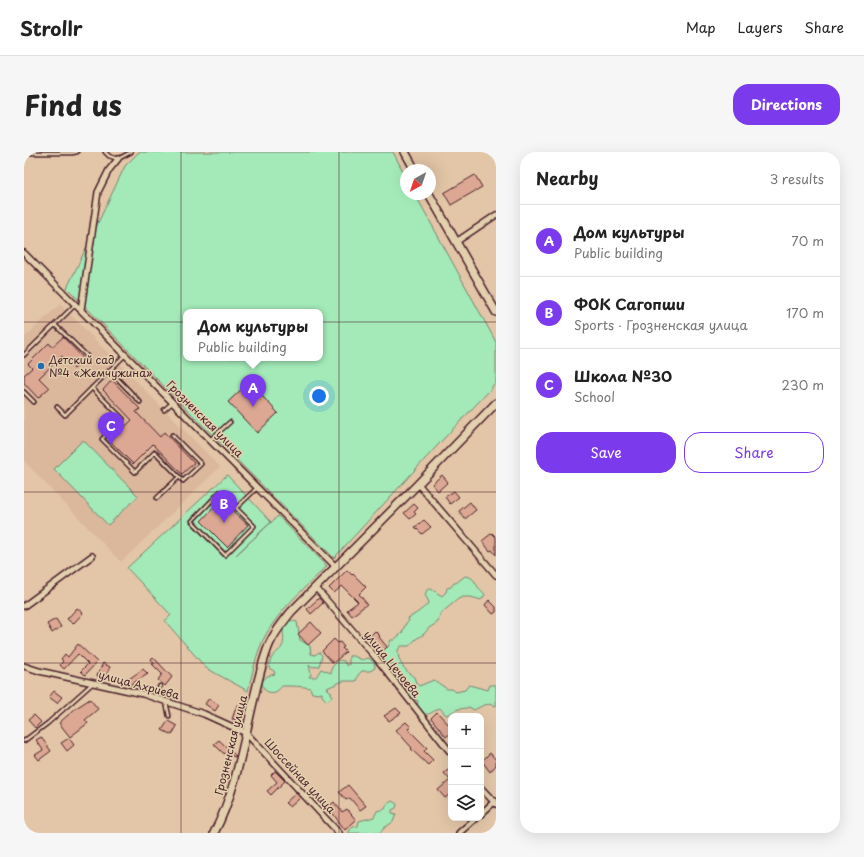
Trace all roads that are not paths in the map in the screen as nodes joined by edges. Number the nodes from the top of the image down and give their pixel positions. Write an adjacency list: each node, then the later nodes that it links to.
1 (77, 152): 6 (lane)
2 (105, 152): 7 (lane)
3 (131, 152): 7 (lane)
4 (405, 152): 8 (street)
5 (24, 153): 6 (lane)
6 (71, 153)
7 (118, 159): 14 (street)
8 (412, 164)
9 (432, 200): 11 (street)
10 (496, 215): 11 (street)
11 (456, 242): 15 (street)
12 (24, 253): 13 (street, Грозненская улица)
13 (76, 305): 14 (street, Грозненская улица); 16 (lane)
14 (81, 310): 18 (street, Грозненская улица)
15 (496, 312)
16 (55, 325): 17 (lane); 19 (lane)
17 (24, 355)
18 (126, 355): 20 (lane); 25 (street, Грозненская улица)
19 (87, 356)
20 (110, 371): 21 (lane); 24 (lane)
21 (92, 388): 27 (lane); 32 (lane)
22 (24, 392): 23 (lane)
23 (34, 402)
24 (140, 402)
25 (172, 402): 28 (lane); 31 (street, Грозненская улица)
26 (496, 403): 33 (street, Грозненская улица)
27 (57, 406)
28 (164, 410)
29 (230, 422): 31 (lane)
30 (172, 435): 32 (lane)
31 (210, 441): 34 (street, Грозненская улица)
32 (179, 477): 35 (lane)
33 (418, 484): 38 (street, Грозненская улица); 39 (street)
34 (257, 488): 36 (lane); 38 (street, Грозненская улица)
35 (157, 498)
36 (236, 508): 36 (lane)
37 (92, 556): 41 (street)
38 (336, 567): 40 (street, Грозненская улица)
39 (496, 574)
40 (316, 588): 48 (street, Грозненская улица); 50 (street, улица Цечоева)
41 (24, 606)
42 (24, 666): 43 (street, улица Ахриева)
43 (93, 683): 45 (street, улица Ахриева); 49 (lane)
44 (160, 686): 45 (lane)
45 (154, 698): 46 (street, улица Ахриева)
46 (166, 701): 47 (lane); 48 (street, улица Ахриева)
47 (169, 716)
48 (246, 733): 55 (street, Грозненская улица); 56 (street, Шоссейная улица)
49 (24, 742)
50 (448, 749)
51 (484, 791): 52 (street)
52 (495, 802): 53 (street)
53 (484, 811)
54 (473, 821): 57 (street)
55 (214, 833)
56 (340, 833)
57 (460, 833)

